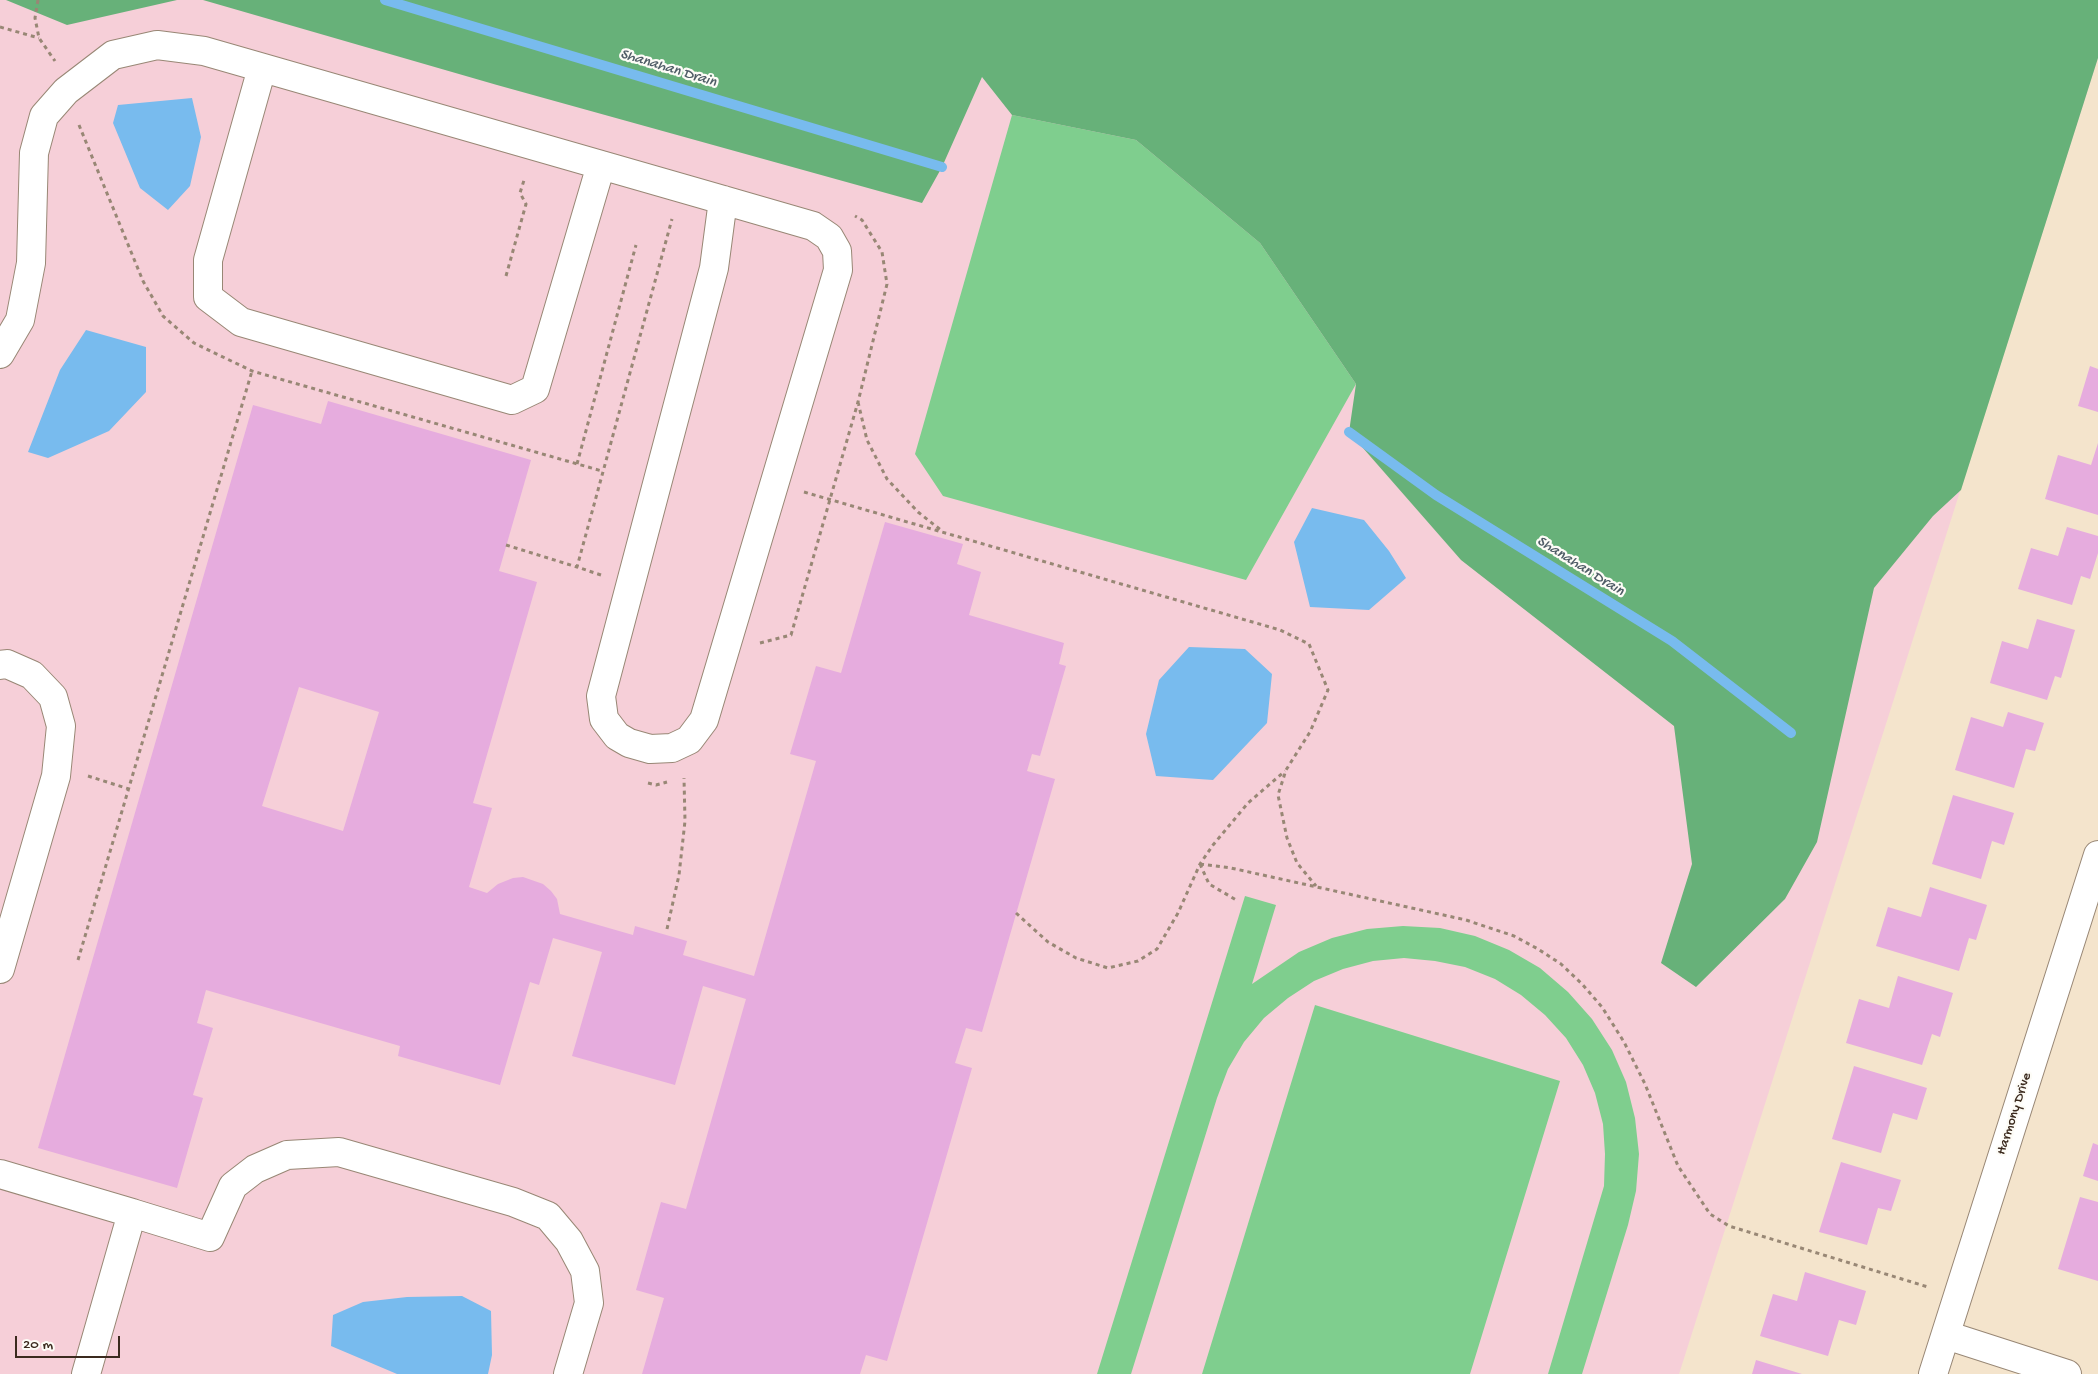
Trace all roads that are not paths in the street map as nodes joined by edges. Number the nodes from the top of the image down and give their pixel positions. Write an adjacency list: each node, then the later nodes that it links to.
1 (262, 68): 2 (street); 2 (street); 4 (street)
2 (601, 165): 3 (street)
3 (722, 200): 3 (street)
4 (0, 354)
5 (0, 665): 7 (street)
6 (2098, 855): 10 (street, Harmony Drive)
7 (0, 969)
8 (0, 1174): 9 (street)
9 (132, 1213): 11 (street); 12 (street)
10 (1946, 1335): 13 (street, Harmony Drive); 14 (street)
11 (86, 1374)
12 (568, 1374)
13 (1934, 1374)
14 (2067, 1374)

